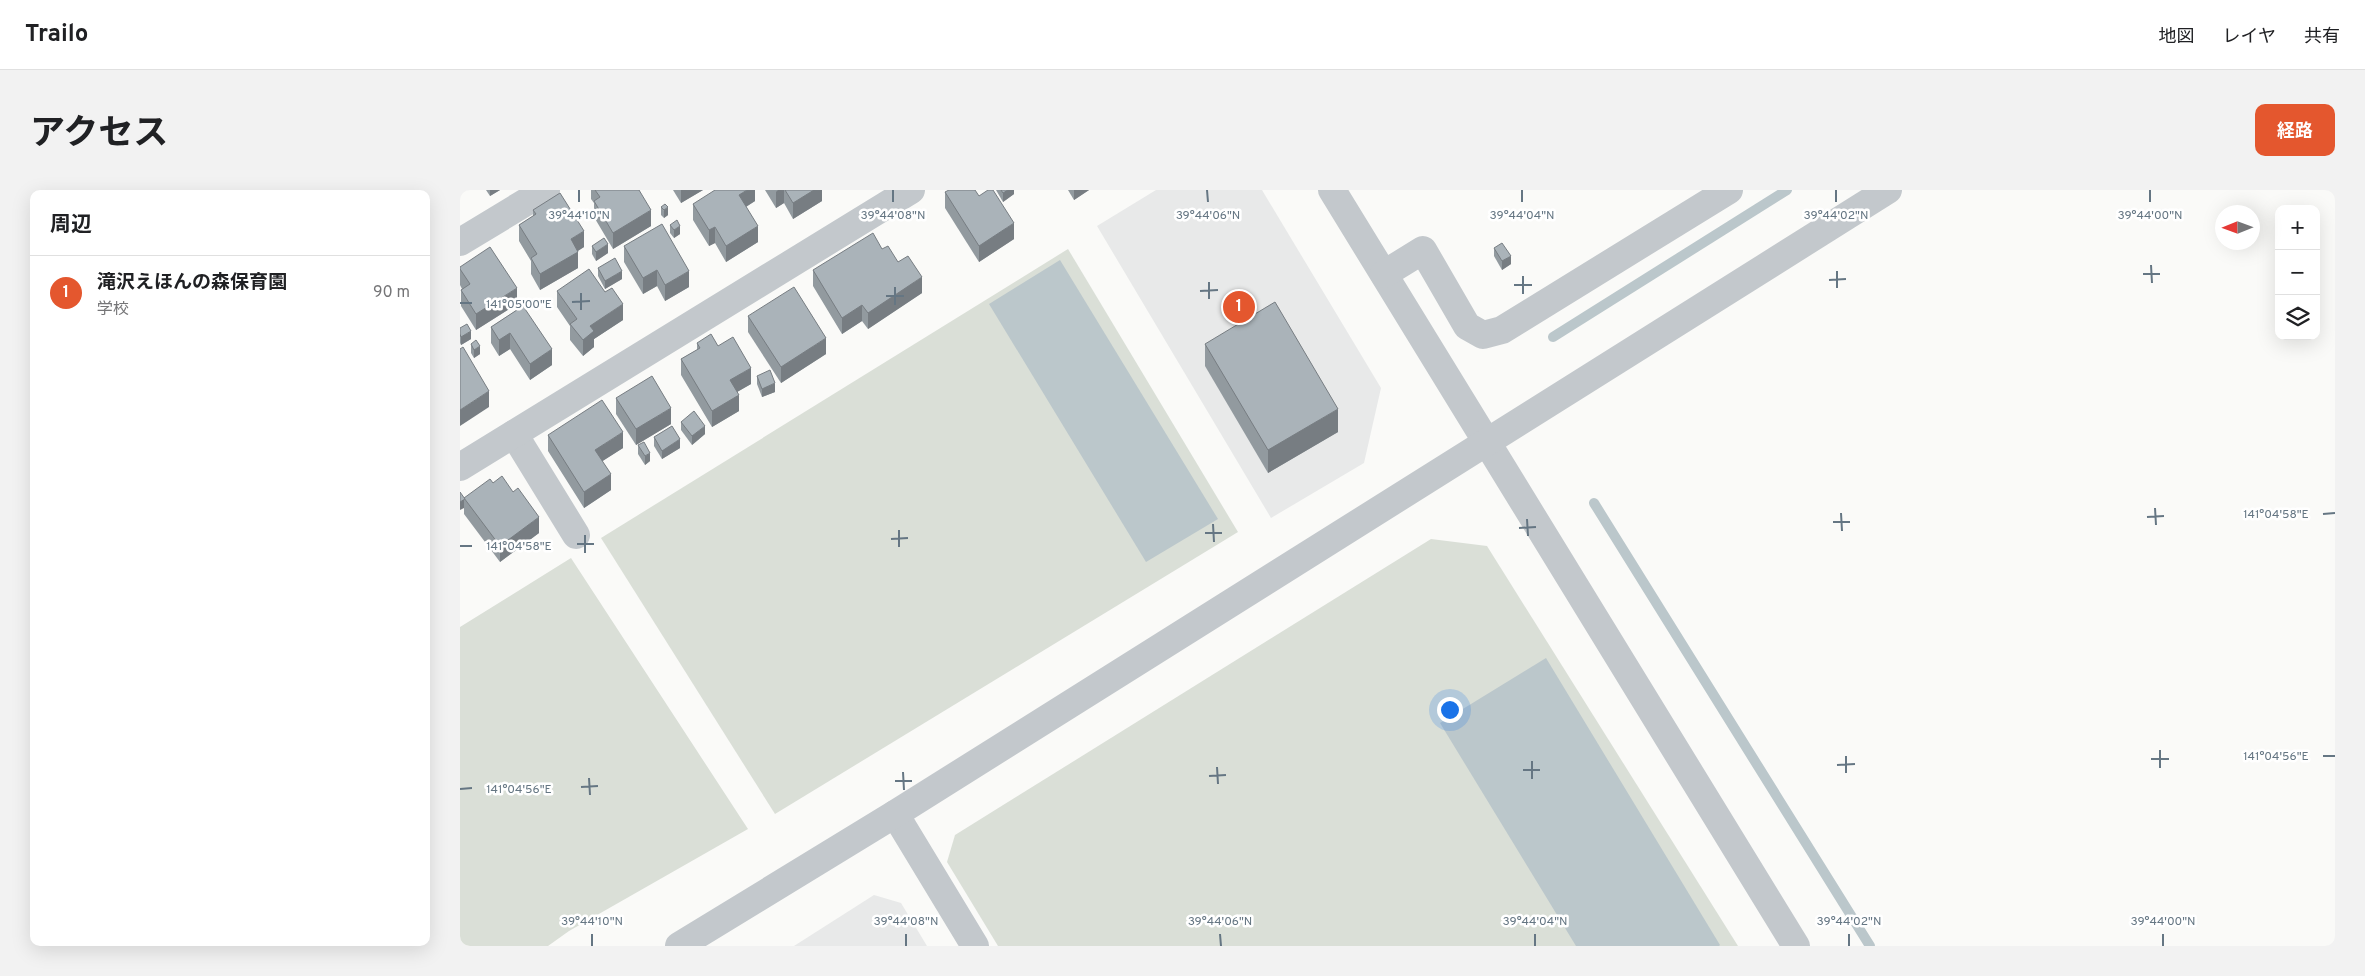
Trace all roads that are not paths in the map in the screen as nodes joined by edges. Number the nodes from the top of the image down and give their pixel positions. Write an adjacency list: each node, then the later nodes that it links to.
1 (546, 190): 6 (street)
2 (911, 190): 8 (street)
3 (1332, 190): 7 (street)
4 (1729, 190): 7 (street)
5 (1888, 190): 9 (street)
6 (460, 242)
7 (1384, 274): 9 (street)
8 (514, 434): 10 (street); 11 (street)
9 (1486, 442): 12 (street); 15 (street)
10 (460, 467)
11 (576, 535)
12 (895, 814): 13 (street); 14 (street)
13 (679, 946)
14 (974, 946)
15 (1796, 946)

